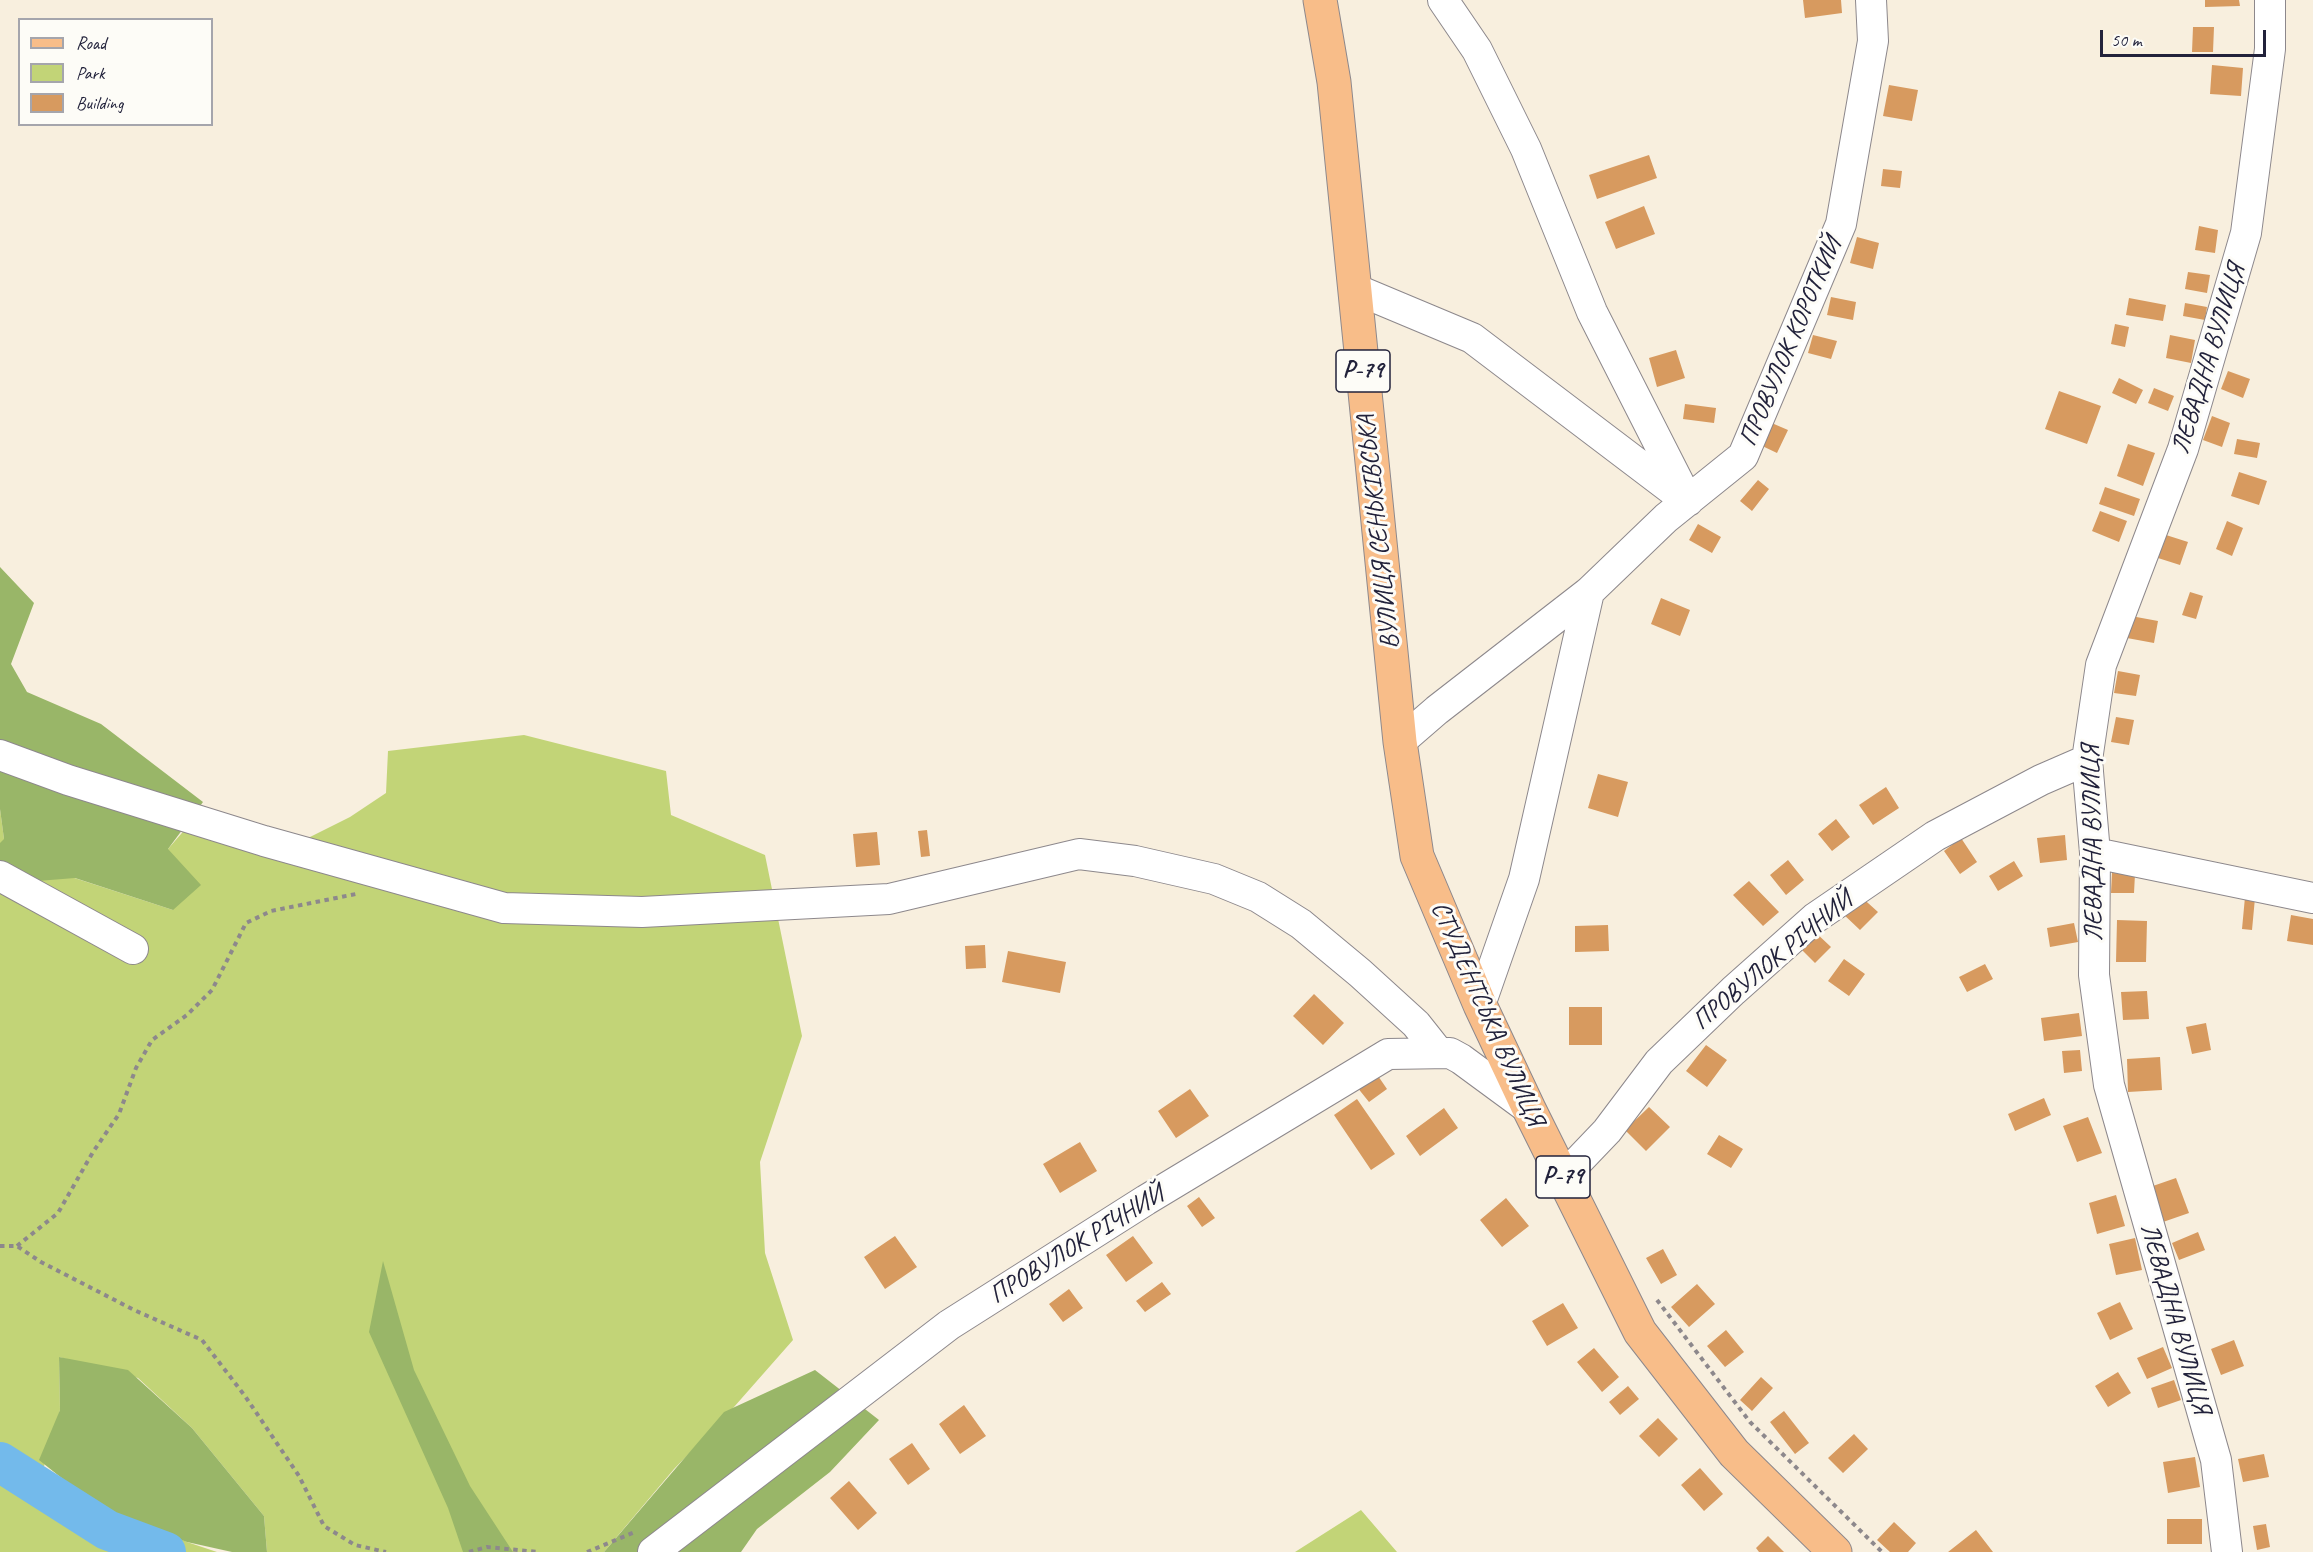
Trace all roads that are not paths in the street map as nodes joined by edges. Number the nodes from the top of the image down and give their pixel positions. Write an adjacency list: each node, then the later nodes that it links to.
1 (1320, 0): 5 (main road, ВУЛИЦЯ СЕНЬКIВСЬКА / Р-79)
2 (1443, 0): 6 (street)
3 (1871, 0): 6 (street, ПРОВУЛОК КОРОТКИЙ)
4 (2270, 0): 10 (street, ЛЕВАДНА ВУЛИЦЯ)
5 (1355, 289): 6 (street); 8 (main road, ВУЛИЦЯ СЕНЬКIВСЬКА / Р-79)
6 (1688, 501): 7 (street, ПРОВУЛОК КОРОТКИЙ)
7 (1589, 592): 8 (street, ПРОВУЛОК КОРОТКИЙ); 15 (street)
8 (1400, 742): 15 (main road, СТУДЕНТСЬКА ВУЛИЦЯ / Р-79)
9 (0, 755): 16 (street)
10 (2087, 760): 11 (street, ЛЕВАДНА ВУЛИЦЯ); 18 (street, ПРОВУЛОК РІЧНИЙ)
11 (2095, 853): 13 (street); 21 (street, ЛЕВАДНА ВУЛИЦЯ)
12 (0, 876): 14 (street)
13 (2313, 898)
14 (133, 949)
15 (1479, 1005): 17 (main road, СТУДЕНТСЬКА ВУЛИЦЯ / Р-79)
16 (1439, 1053): 17 (street, ПРОВУЛОК РIЧНИЙ); 19 (street, ПРОВУЛОК РIЧНИЙ)
17 (1529, 1109): 18 (main road, СТУДЕНТСЬКА ВУЛИЦЯ / Р-79)
18 (1563, 1177): 20 (main road, СТУДЕНТСЬКА ВУЛИЦЯ / Р-79)
19 (653, 1552)
20 (1835, 1552)
21 (2226, 1552)

